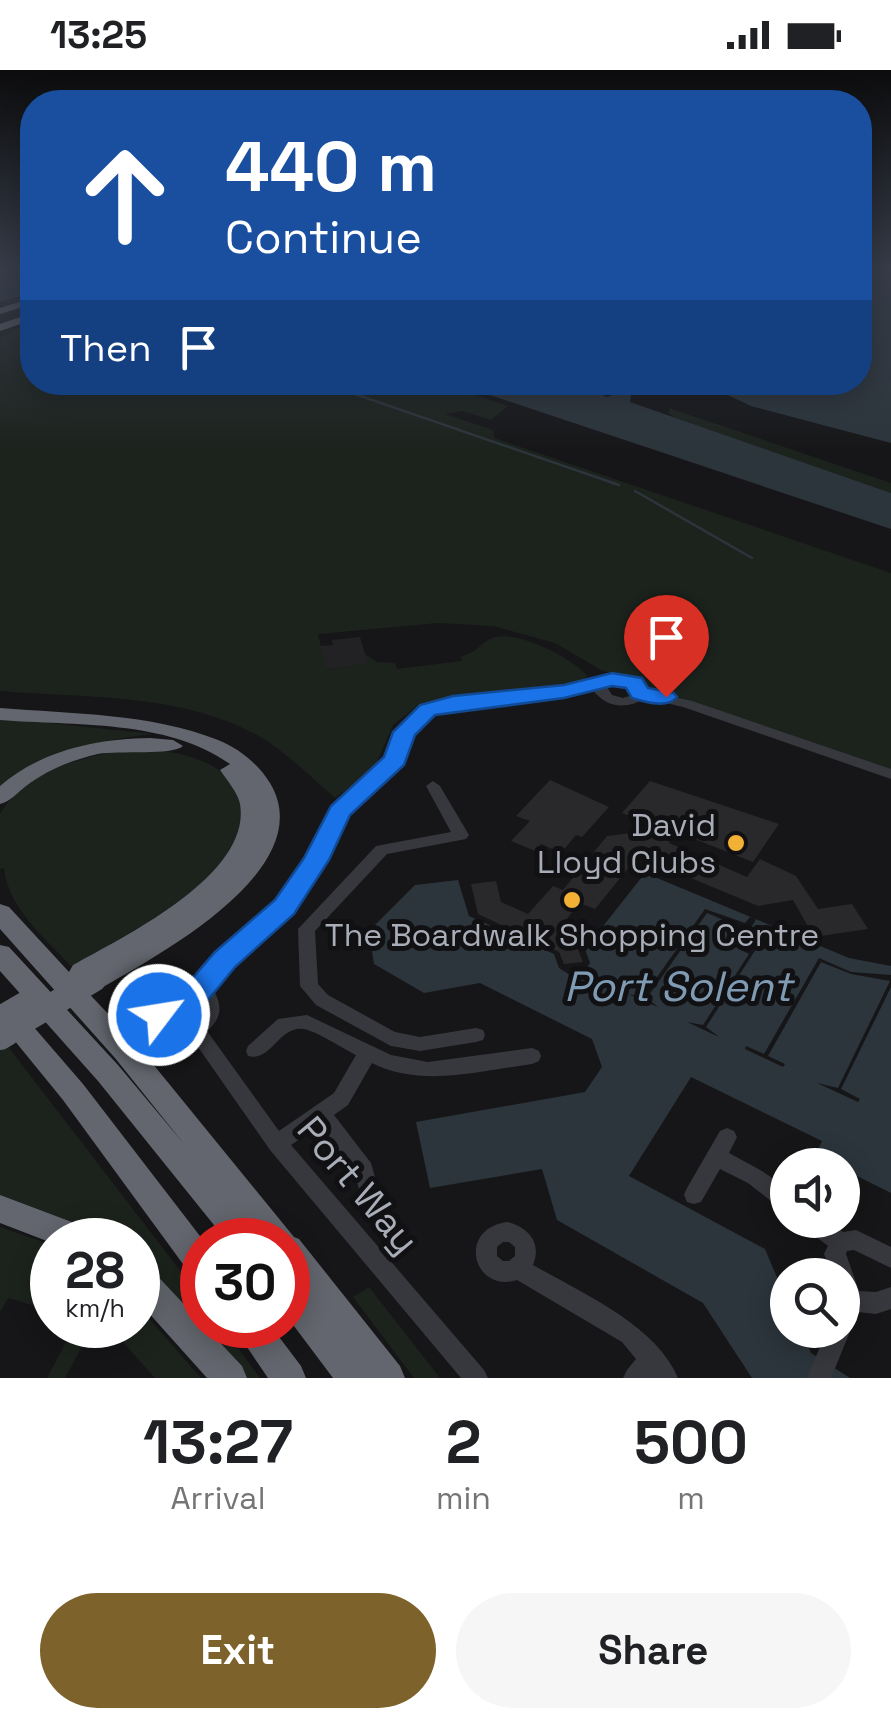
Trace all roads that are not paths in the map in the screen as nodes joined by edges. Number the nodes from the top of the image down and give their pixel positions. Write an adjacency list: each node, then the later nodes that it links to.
1 (602, 690): 2 (street); 2 (street); 10 (street, Port Way)
2 (640, 694): 4 (street)
3 (0, 714): 9 (highway)
4 (891, 774)
5 (433, 786): 15 (street)
6 (0, 797): 9 (highway)
7 (0, 913): 28 (highway)
8 (0, 954): 27 (highway)
9 (88, 976): 12 (highway, bridge); 14 (highway, bridge)
10 (198, 992): 13 (street); 13 (street, Port Way)
11 (0, 1006): 30 (highway)
12 (0, 1018)
13 (196, 1029): 21 (street, Port Way)
14 (0, 1034)
15 (476, 1035)
16 (255, 1051): 17 (street)
17 (367, 1054): 18 (street); 19 (street)
18 (532, 1056)
19 (322, 1115): 21 (street); 24 (street)
20 (727, 1136): 22 (street)
21 (277, 1144): 47 (street, Port Way)
22 (717, 1157): 23 (street); 25 (street)
23 (770, 1188)
24 (370, 1195)
25 (694, 1195)
26 (0, 1209): 29 (highway)
27 (226, 1218)
28 (262, 1218)
29 (30, 1220)
30 (180, 1235)
31 (835, 1238): 32 (street)
32 (840, 1242): 33 (street); 34 (street)
33 (836, 1258)
34 (891, 1258)
35 (518, 1268): 42 (street)
36 (310, 1278): 46 (highway)
37 (891, 1298): 39 (street)
38 (160, 1302): 43 (highway)
39 (860, 1308)
40 (310, 1320): 45 (highway)
41 (266, 1348): 44 (highway)
42 (659, 1368): 48 (street)
43 (230, 1378)
44 (289, 1378)
45 (355, 1378)
46 (388, 1378)
47 (476, 1378)
48 (635, 1378)

